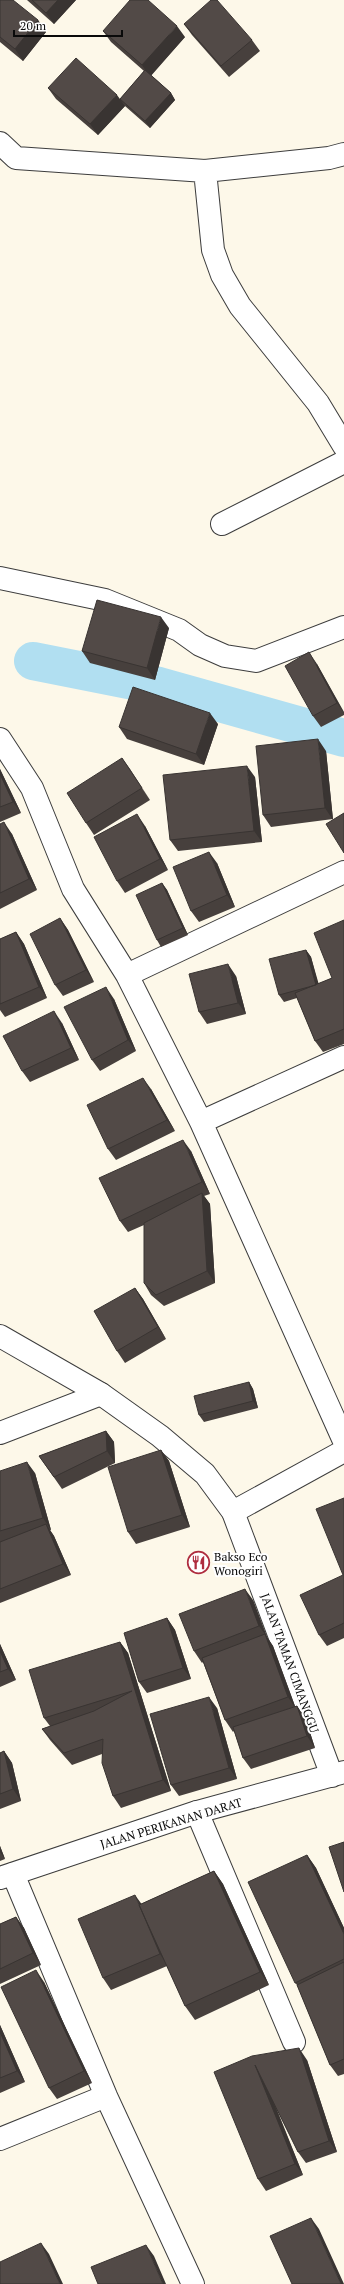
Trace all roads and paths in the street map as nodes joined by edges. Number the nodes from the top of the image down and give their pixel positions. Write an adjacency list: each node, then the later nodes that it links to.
1 (0, 143): 3 (street)
2 (344, 154): 3 (street)
3 (205, 171): 4 (street)
4 (344, 446)
5 (344, 462): 6 (street)
6 (222, 524)
7 (0, 578): 8 (street)
8 (344, 627)
9 (0, 739): 11 (street)
10 (344, 872): 11 (street)
11 (127, 975): 13 (street)
12 (344, 1057): 13 (street)
13 (201, 1122): 17 (street)
14 (0, 1336): 15 (street, JALAN TAMAN CIMANGGU)
15 (101, 1394): 16 (street); 19 (street, JALAN TAMAN CIMANGGU)
16 (0, 1433)
17 (344, 1441)
18 (344, 1451): 19 (street)
19 (233, 1512): 20 (street, JALAN TAMAN CIMANGGU)
20 (338, 1774): 21 (street, JALAN PERIKANAN DARAT)
21 (197, 1812): 22 (street, JALAN PERIKANAN DARAT); 23 (street)
22 (6, 1876): 24 (street)
23 (294, 2042)
24 (106, 2096): 25 (street); 26 (street)
25 (0, 2139)
26 (193, 2284)

